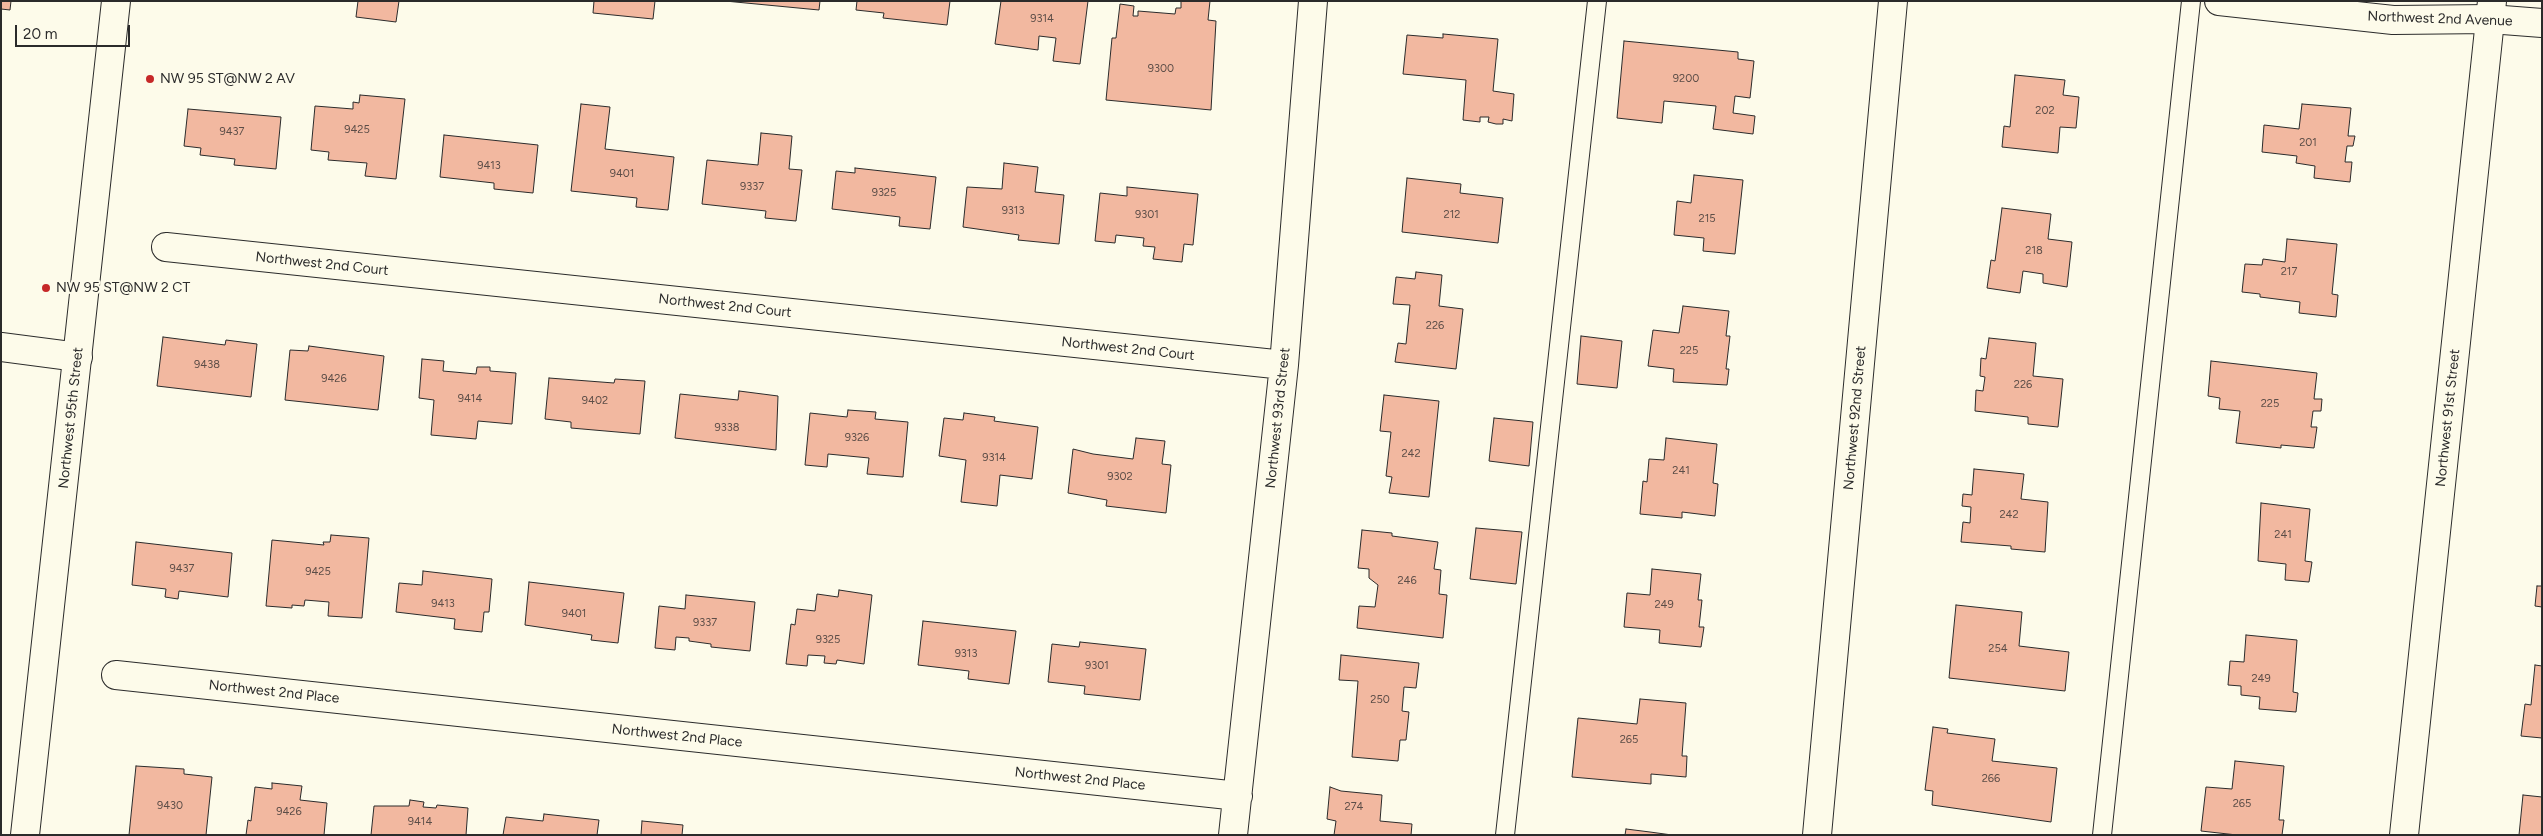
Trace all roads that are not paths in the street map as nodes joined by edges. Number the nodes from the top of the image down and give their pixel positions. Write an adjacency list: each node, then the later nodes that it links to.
1 (116, 1): 11 (street, Northwest 95th Street)
2 (1313, 1): 12 (street, Northwest 93rd Street)
3 (1597, 1): 17 (lane)
4 (1893, 1): 18 (street, Northwest 92nd Street)
5 (2191, 1): 19 (lane)
6 (2219, 1): 7 (street, Northwest 2nd Avenue)
7 (2491, 10): 8 (street, Northwest 2nd Avenue); 20 (street, Northwest 91st Street)
8 (2542, 23)
9 (166, 247): 12 (street, Northwest 2nd Court)
10 (1, 347): 11 (street)
11 (78, 357): 15 (street, Northwest 95th Street)
12 (1284, 365): 14 (street, Northwest 93rd Street)
13 (116, 675): 14 (street, Northwest 2nd Place)
14 (1238, 796): 16 (street, Northwest 93rd Street)
15 (25, 835)
16 (1233, 835)
17 (1505, 835)
18 (1817, 835)
19 (2102, 835)
20 (2404, 835)

